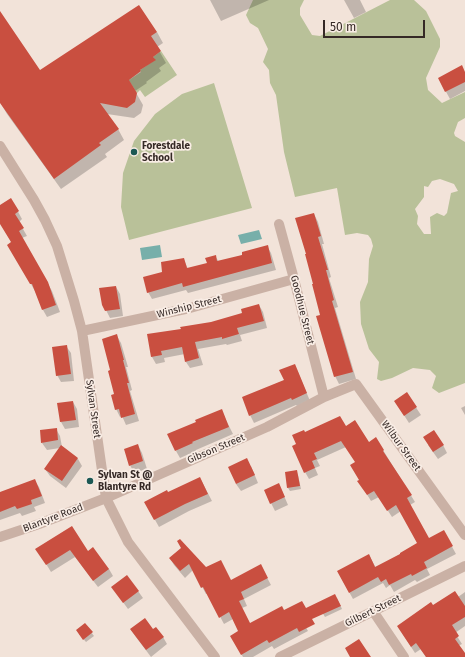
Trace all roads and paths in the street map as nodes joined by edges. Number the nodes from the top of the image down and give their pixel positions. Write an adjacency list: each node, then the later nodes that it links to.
1 (0, 146): 4 (street, Sylvan Street)
2 (279, 224): 3 (street, Goodhue Street)
3 (294, 279): 4 (street, Winship Street); 5 (street, Goodhue Street)
4 (82, 331): 6 (street, Sylvan Street)
5 (324, 397): 6 (street, Gibson Street); 7 (street, Wilbur Street)
6 (106, 498): 8 (street, Blantyre Road); 11 (street, Sylvan Street)
7 (465, 535)
8 (0, 537)
9 (465, 566): 10 (street, Gilbert Street)
10 (373, 611): 12 (street, Gilbert Street); 13 (street)
11 (215, 657)
12 (280, 657)
13 (404, 657)

